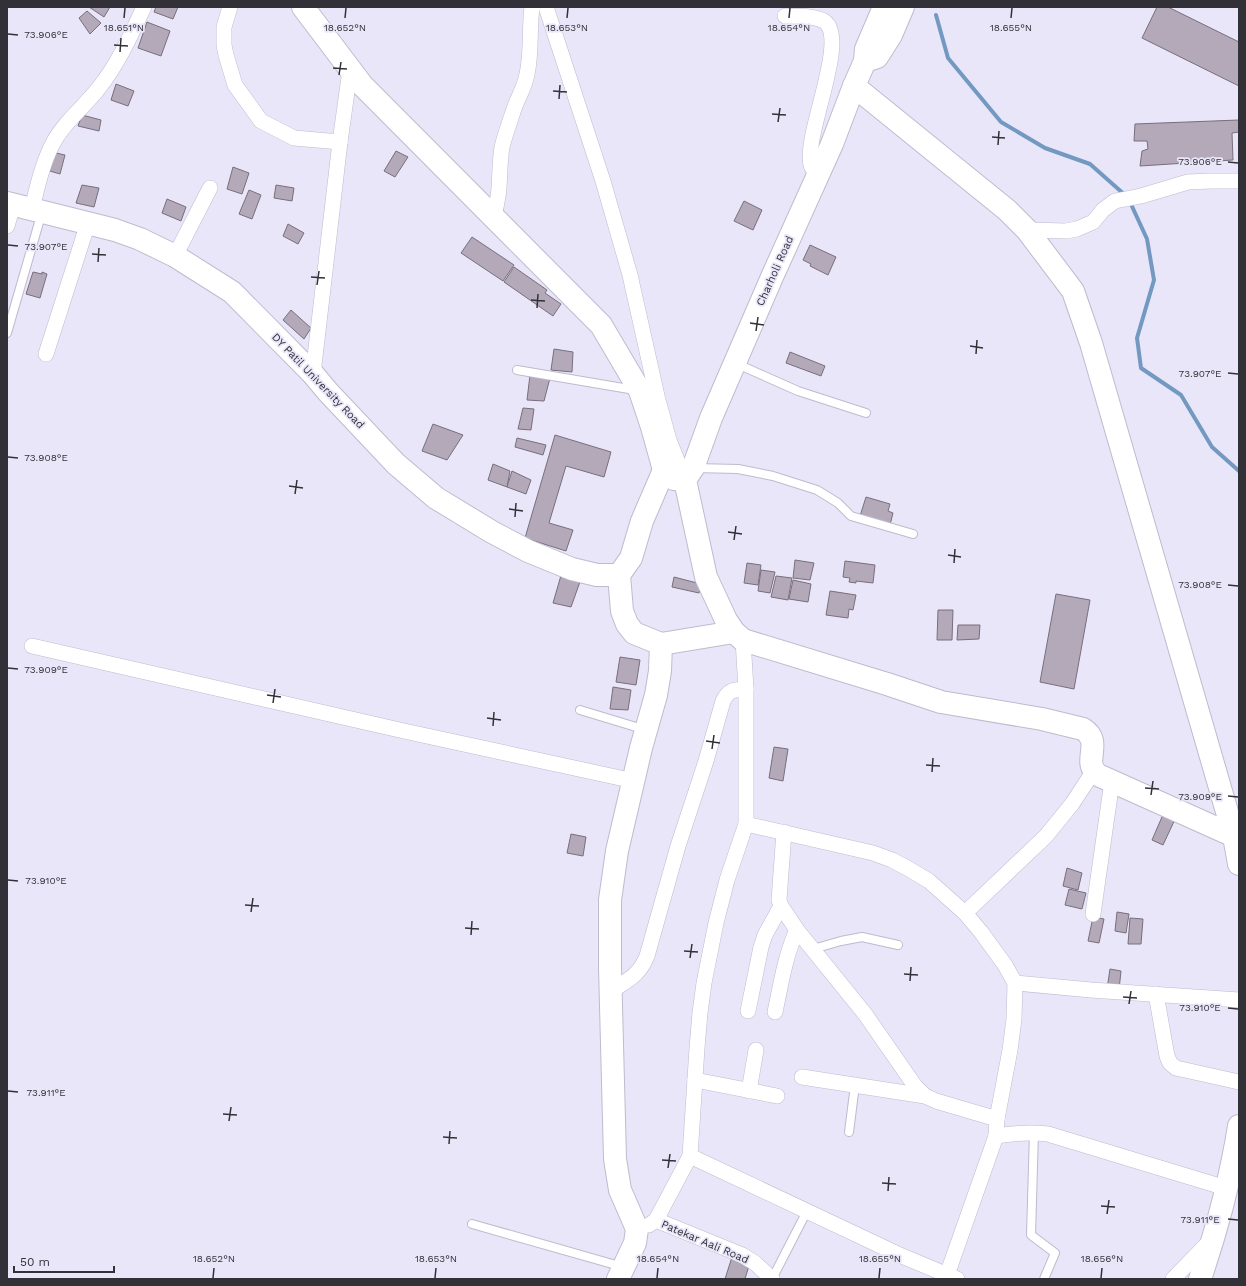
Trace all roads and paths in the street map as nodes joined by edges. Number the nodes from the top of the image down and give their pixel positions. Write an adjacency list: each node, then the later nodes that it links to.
1 (144, 7): 16 (street)
2 (230, 7): 12 (street)
3 (303, 7): 10 (street)
4 (532, 7): 17 (street)
5 (546, 7): 30 (street)
6 (884, 7): 9 (street, Charholi Road)
7 (903, 7): 9 (street)
8 (785, 16): 13 (street)
9 (865, 61): 11 (street, Charholi Road)
10 (350, 70): 12 (street); 17 (street)
11 (854, 86): 13 (street, Charholi Road); 20 (street)
12 (340, 142): 26 (street)
13 (818, 174): 24 (street, Charholi Road)
14 (1239, 181): 20 (street)
15 (210, 188): 21 (street)
16 (23, 207): 18 (street, DY Patil University Road); 19 (street); 22 (lane)
17 (493, 217): 27 (street)
18 (88, 223): 21 (street, DY Patil University Road); 23 (street)
19 (7, 226)
20 (1027, 230): 44 (street)
21 (175, 256): 26 (street, DY Patil University Road)
22 (7, 333)
23 (46, 354)
24 (735, 363): 28 (lane); 30 (street, Charholi Road)
25 (517, 370): 27 (lane)
26 (313, 374): 32 (street, DY Patil University Road)
27 (640, 391): 29 (street)
28 (866, 413)
29 (664, 470): 30 (street); 32 (street)
30 (689, 474): 31 (lane); 33 (street)
31 (913, 534)
32 (619, 575): 34 (street)
33 (739, 636): 34 (street); 36 (street); 39 (street)
34 (661, 644): 38 (street)
35 (32, 646): 40 (street)
36 (746, 689): 42 (street); 53 (street)
37 (580, 710): 38 (lane)
38 (646, 730): 40 (street)
39 (1093, 772): 41 (street); 47 (street)
40 (634, 781): 53 (street)
41 (1112, 781): 44 (street); 48 (street)
42 (746, 824): 43 (street); 60 (street)
43 (784, 832): 46 (street); 47 (street)
44 (1234, 836): 45 (street)
45 (1239, 864)
46 (781, 906): 49 (street); 56 (street)
47 (965, 912): 52 (street)
48 (1093, 914)
49 (798, 930): 51 (street); 57 (street)
50 (898, 945): 51 (lane)
51 (813, 949): 65 (street)
52 (1015, 983): 54 (street); 66 (street)
53 (610, 992): 75 (street)
54 (1156, 994): 55 (street); 61 (street)
55 (1239, 1000)
56 (748, 1011)
57 (775, 1012)
58 (756, 1050): 63 (street)
59 (802, 1077): 62 (street)
60 (695, 1080): 63 (street); 71 (street)
61 (1239, 1082)
62 (855, 1085): 65 (street); 68 (lane)
63 (748, 1091): 64 (street)
64 (778, 1096)
65 (925, 1096): 66 (street)
66 (997, 1119): 70 (street)
67 (1239, 1126): 72 (street)
68 (849, 1132)
69 (1034, 1132): 70 (street); 72 (street); 80 (lane)
70 (996, 1136): 78 (street)
71 (690, 1156): 73 (street); 75 (street)
72 (1226, 1188): 76 (street)
73 (807, 1211): 78 (street); 79 (lane)
74 (472, 1224): 77 (lane)
75 (647, 1225): 77 (street); 79 (street, Patekar Aali Road)
76 (1212, 1239): 81 (street); 82 (street)
77 (621, 1273)
78 (952, 1277)
79 (772, 1279)
80 (1044, 1279)
81 (1173, 1279)
82 (1200, 1279)

